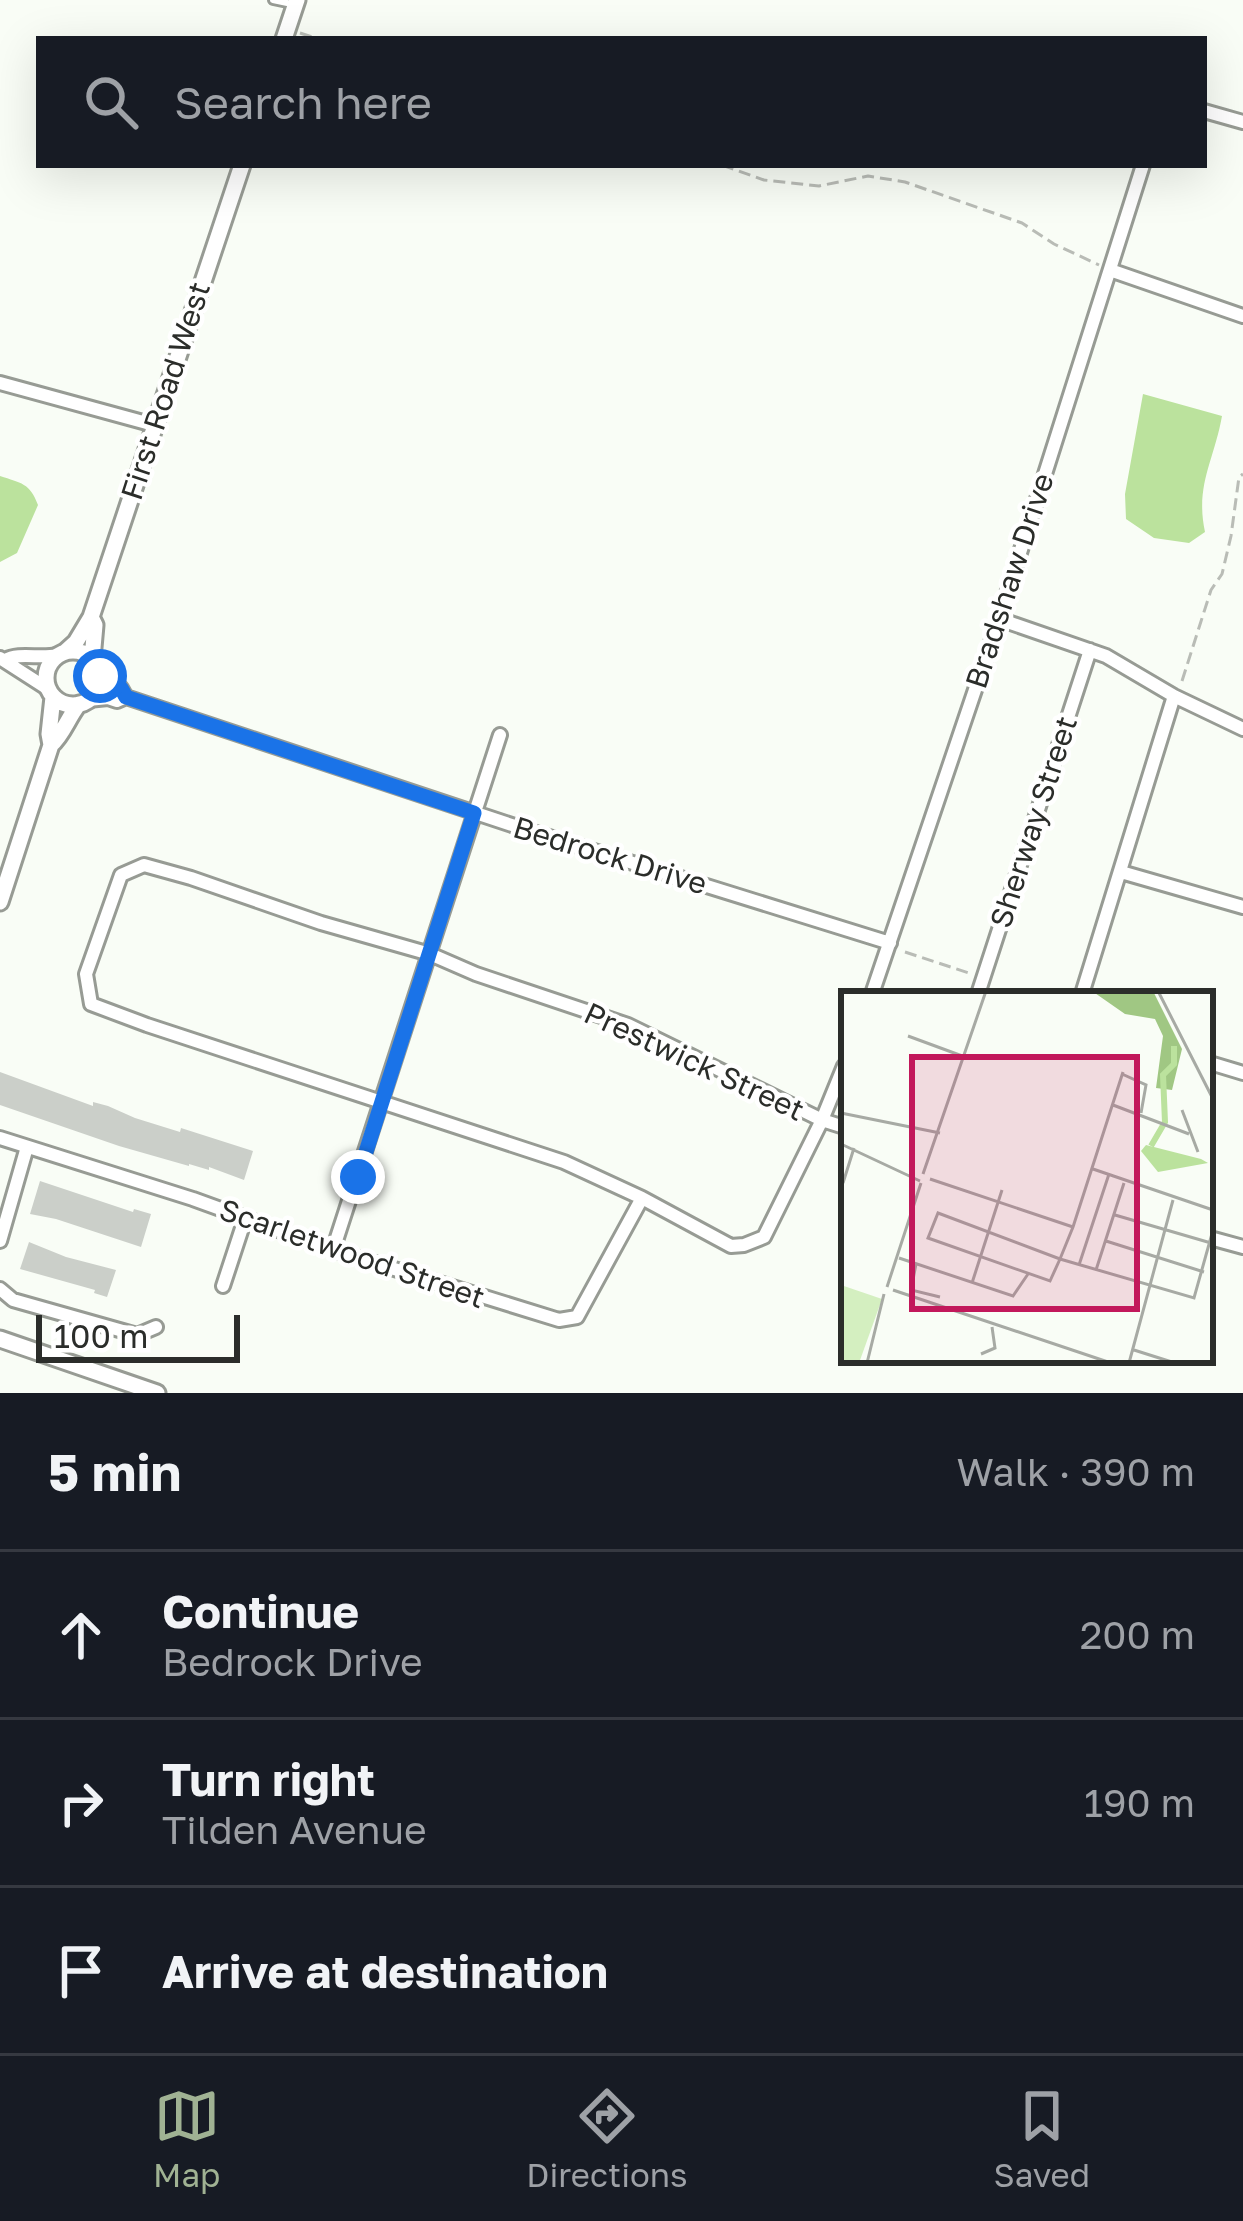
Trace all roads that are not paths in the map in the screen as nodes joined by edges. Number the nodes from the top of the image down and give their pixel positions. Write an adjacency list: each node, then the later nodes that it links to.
1 (273, 0): 2 (lane)
2 (296, 2): 3 (street)
3 (286, 34)
4 (1207, 111): 5 (street)
5 (1243, 122)
6 (241, 168): 11 (street, First Road West)
7 (1142, 168): 8 (street, Bradshaw Drive)
8 (1110, 270): 9 (street); 13 (street, Bradshaw Drive)
9 (1243, 316)
10 (0, 383): 11 (street)
11 (154, 425): 12 (street, First Road West)
12 (91, 617): 15 (street, First Road West); 17 (street, First Road West)
13 (1000, 620): 14 (street); 30 (street, Bradshaw Drive)
14 (1090, 650): 20 (street); 33 (street, Sherway Street)
15 (62, 653): 16 (street); 17 (street); 19 (street, First Road West)
16 (3, 659): 19 (street)
17 (92, 659): 18 (street, First Road West)
18 (100, 676): 21 (street, Bedrock Drive); 22 (street, First Road West)
19 (50, 693): 22 (street); 25 (street, First Road West)
20 (1174, 696): 23 (street); 27 (street)
21 (126, 697): 22 (street, Bedrock Drive); 26 (street, Bedrock Drive)
22 (84, 702): 25 (street, First Road West)
23 (1243, 729)
24 (500, 735): 26 (street)
25 (51, 745): 28 (street, First Road West)
26 (474, 813): 30 (street, Bedrock Drive); 31 (street)
27 (1121, 872): 29 (street); 34 (street)
28 (0, 902)
29 (1243, 907)
30 (890, 943): 32 (street, Bradshaw Drive)
31 (430, 954): 38 (street); 38 (street, Prestwick Street); 39 (street, Prestwick Street)
32 (873, 991)
33 (979, 991)
34 (1083, 991)
35 (1213, 1064): 37 (street)
36 (841, 1073): 39 (street)
37 (1243, 1073)
38 (382, 1103): 43 (street); 48 (street)
39 (822, 1120): 40 (street, Prestwick Street); 43 (street)
40 (841, 1126)
41 (0, 1138): 42 (street, Scarletwood Street)
42 (27, 1147): 44 (street, Scarletwood Street); 46 (street)
43 (642, 1198): 48 (street, Scarletwood Street)
44 (245, 1219): 48 (street, Scarletwood Street); 49 (street)
45 (1213, 1239): 47 (street)
46 (0, 1241)
47 (1243, 1247)
48 (333, 1250)
49 (223, 1286)
50 (0, 1289): 51 (street)
51 (156, 1327)
52 (0, 1339): 53 (street)
53 (157, 1393)

